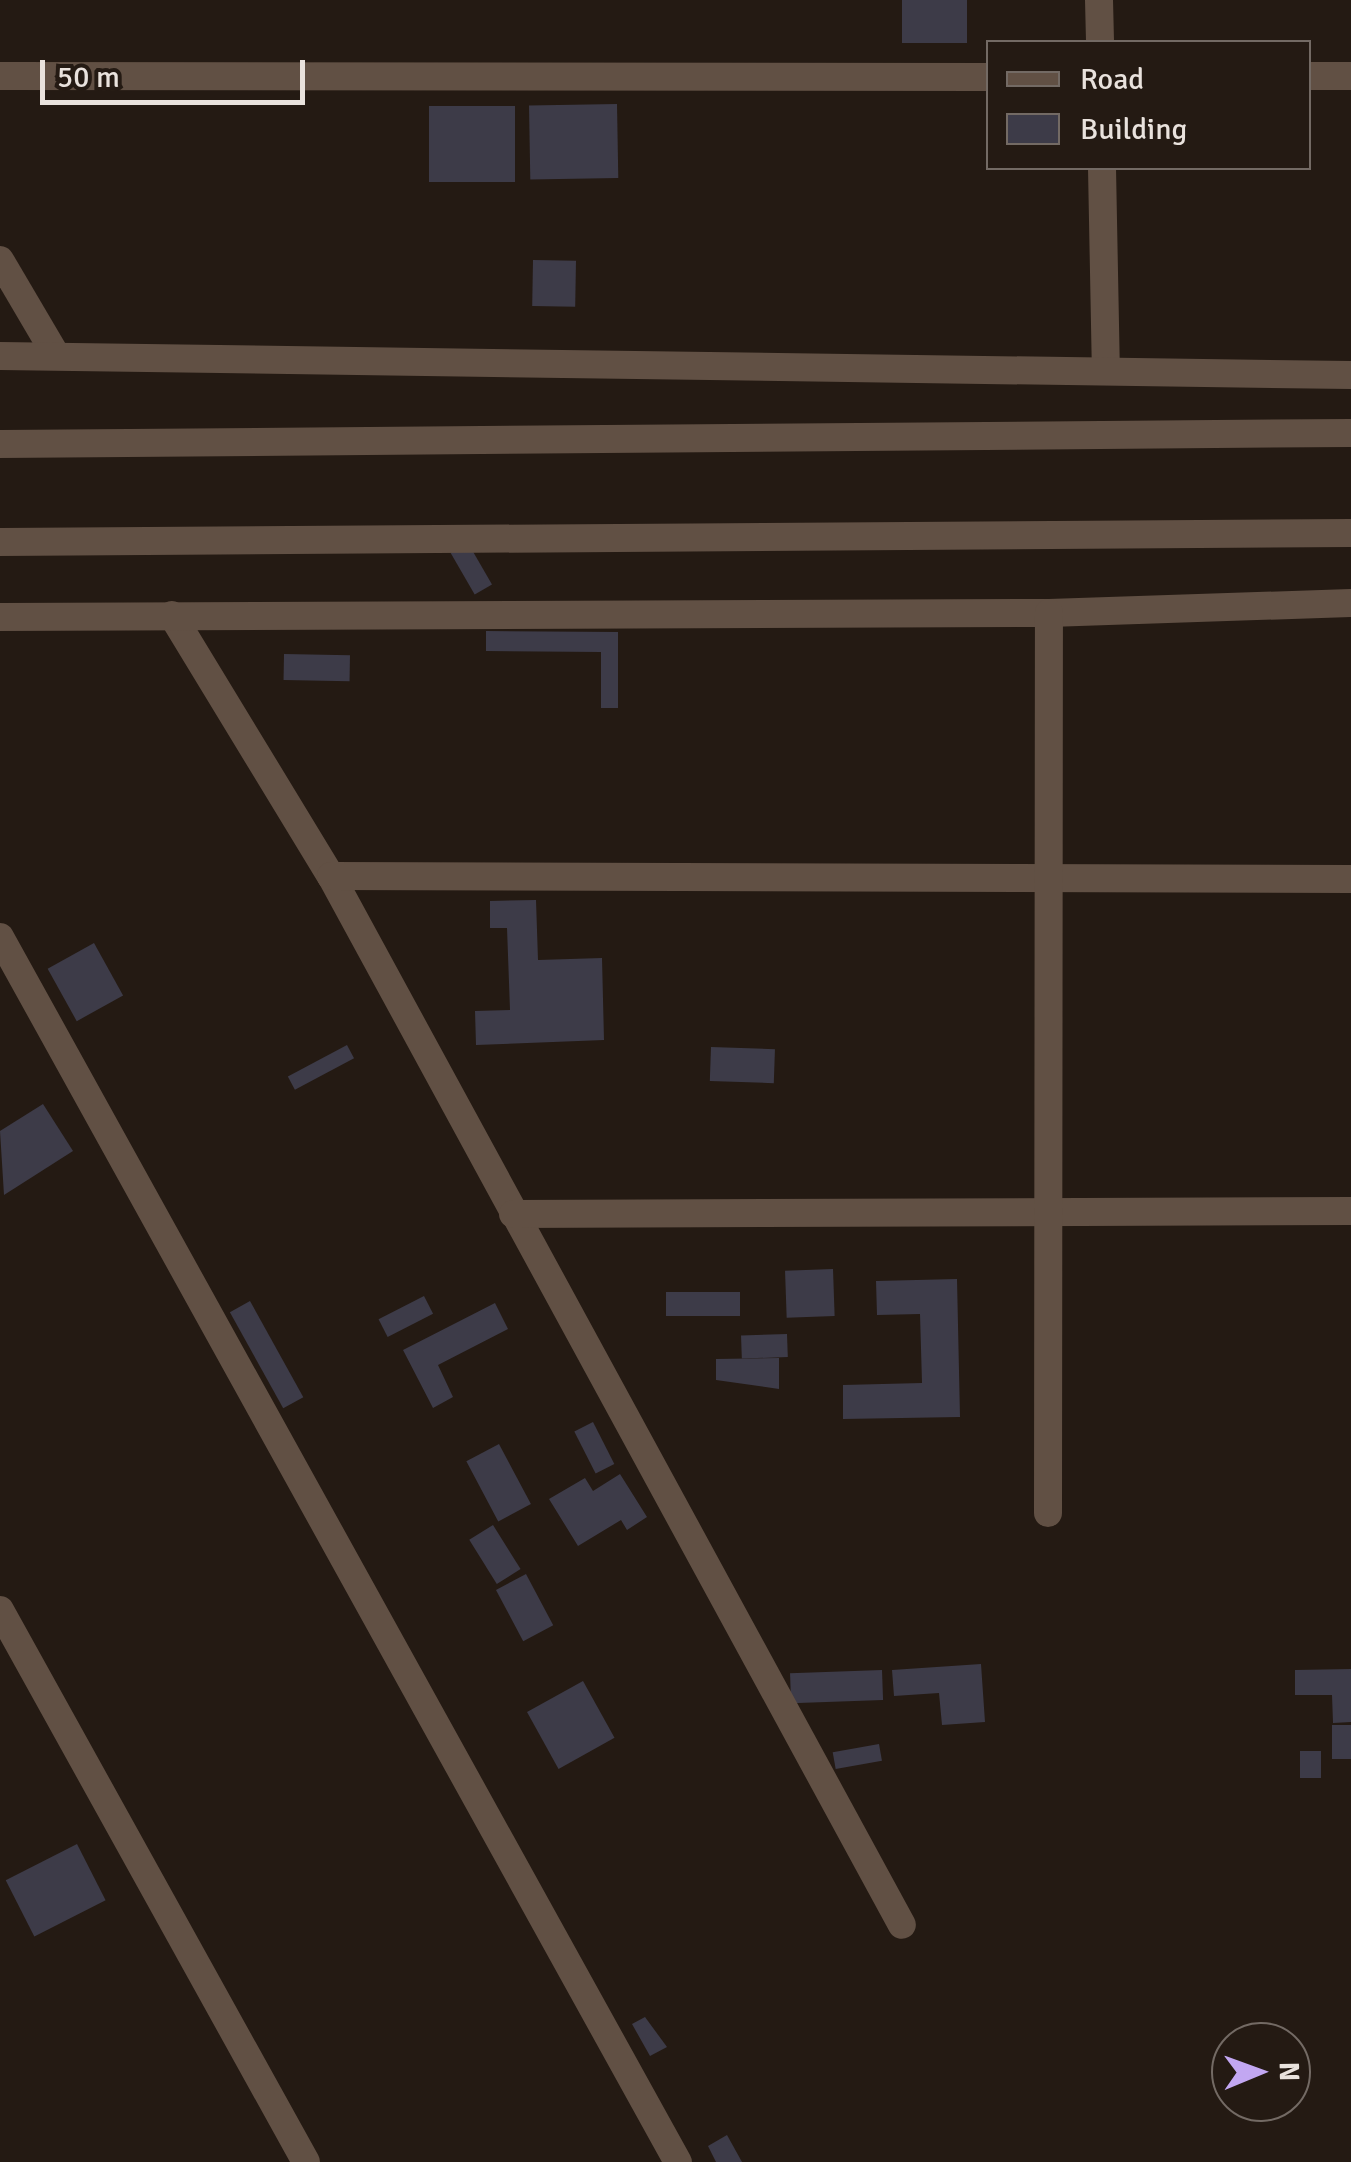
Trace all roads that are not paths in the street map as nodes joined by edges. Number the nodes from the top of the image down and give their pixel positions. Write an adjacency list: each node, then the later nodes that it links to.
1 (1099, 0): 2 (street)
2 (1100, 40)
3 (0, 76): 6 (street)
4 (1311, 76): 5 (street)
5 (1351, 76)
6 (986, 77)
7 (1102, 170): 11 (street)
8 (0, 260): 9 (street)
9 (56, 355): 10 (street); 11 (street)
10 (0, 356)
11 (1106, 371): 12 (street)
12 (1351, 374)
13 (1351, 433): 14 (street)
14 (0, 444)
15 (1351, 533): 16 (street)
16 (0, 542)
17 (1351, 603): 18 (street)
18 (1049, 614): 19 (street); 21 (street)
19 (172, 615): 20 (street); 22 (street)
20 (0, 617)
21 (1046, 872): 22 (street); 23 (street); 25 (street)
22 (331, 876): 27 (street)
23 (1351, 878)
24 (0, 937): 32 (street)
25 (1043, 1207): 26 (street); 27 (street); 28 (street)
26 (1351, 1211)
27 (513, 1214): 30 (street)
28 (1048, 1513)
29 (0, 1610): 31 (street)
30 (902, 1925)
31 (306, 2162)
32 (678, 2162)

